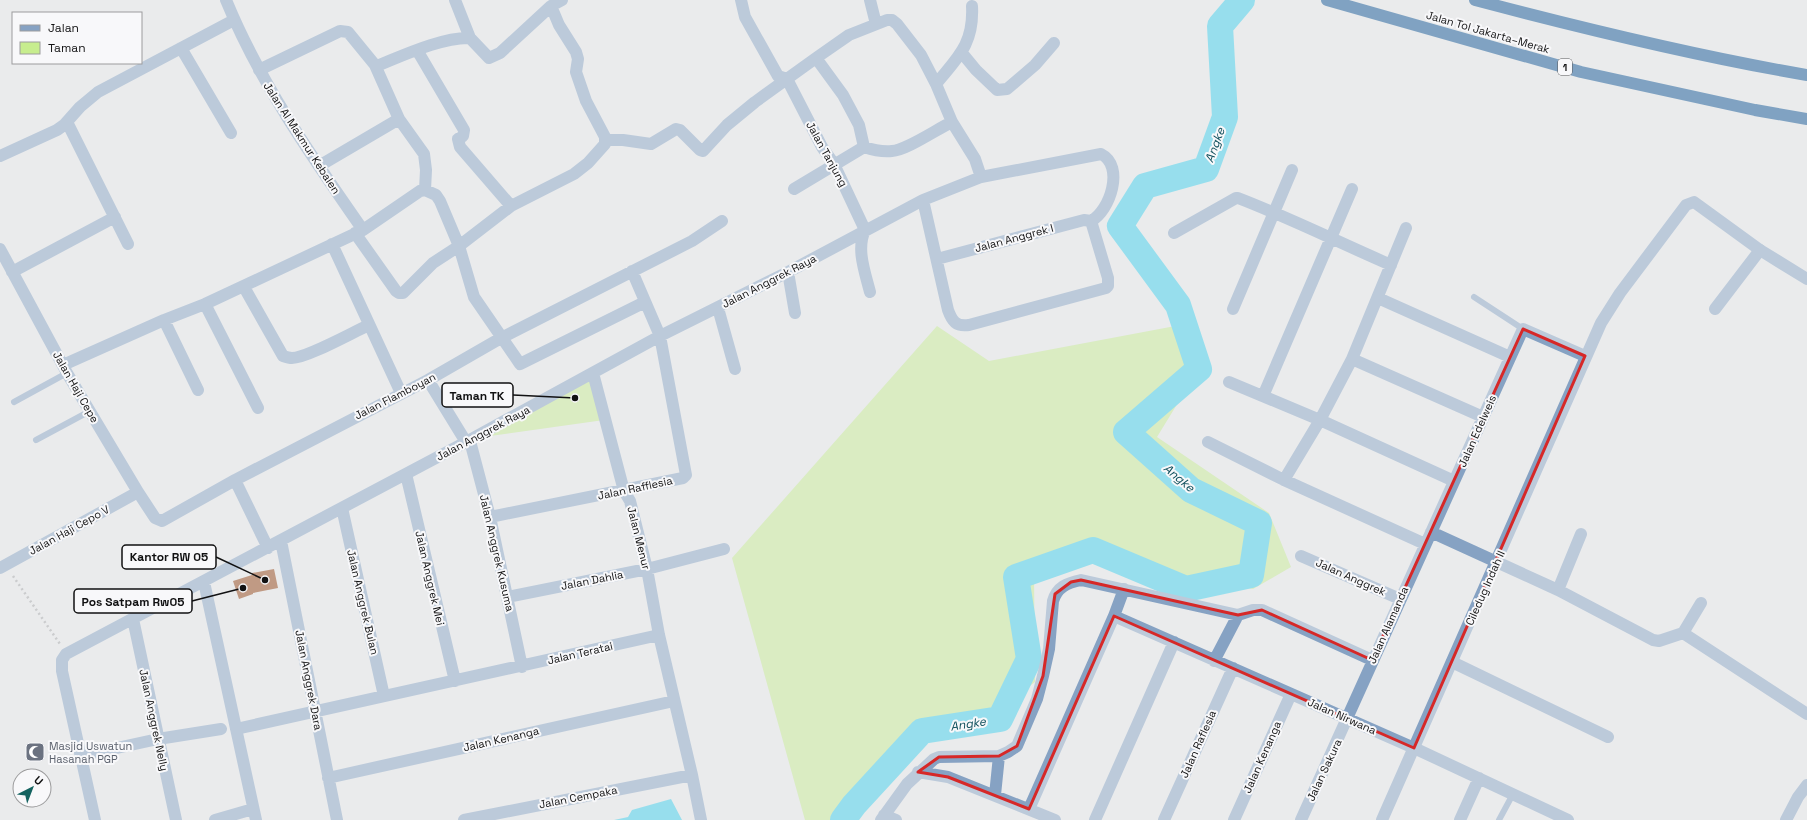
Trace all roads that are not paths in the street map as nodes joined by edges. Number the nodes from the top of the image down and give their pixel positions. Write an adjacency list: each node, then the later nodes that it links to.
1 (226, 0): 9 (street, Jalan Al Makmur Kebalen)
2 (455, 0): 11 (street)
3 (741, 0): 20 (street)
4 (870, 0): 10 (street)
5 (1327, 0): 23 (highway, Jalan Tol Jakarta–Merak / 1)
6 (1475, 0): 19 (highway)
7 (557, 3): 11 (street); 27 (street)
8 (972, 6): 15 (street)
9 (234, 20): 13 (street); 18 (street, Jalan Al Makmur Kebalen)
10 (876, 24): 16 (street); 21 (street)
11 (470, 38): 14 (street)
12 (1054, 43): 15 (street)
13 (181, 48): 24 (street); 26 (street)
14 (417, 50): 17 (street); 38 (street)
15 (962, 53): 21 (street)
16 (816, 58): 20 (street); 28 (street)
17 (375, 65): 18 (street); 22 (street)
18 (259, 70): 31 (street, Jalan Al Makmur Kebalen)
19 (1807, 76)
20 (787, 79): 27 (street); 30 (street, Jalan Tanjung)
21 (936, 84): 25 (street)
22 (399, 119): 31 (street); 36 (street)
23 (1807, 119)
24 (67, 122): 29 (street); 40 (street)
25 (952, 122): 28 (street); 33 (street)
26 (231, 133)
27 (606, 140): 38 (street)
28 (864, 147): 30 (street)
29 (0, 156)
30 (834, 164): 34 (street); 44 (street, Jalan Tanjung)
31 (319, 166): 45 (street, Jalan Al Makmur Kebalen)
32 (1292, 170): 39 (street)
33 (981, 177): 37 (street, Jalan Anggrek Raya); 42 (street, Jalan Anggrek Raya)
34 (794, 189)
35 (1352, 189): 47 (street)
36 (426, 190): 45 (street); 50 (street)
37 (922, 200): 44 (street, Jalan Anggrek Raya); 53 (street)
38 (511, 206): 50 (street)
39 (1275, 212): 46 (street); 47 (street); 66 (street)
40 (115, 218): 48 (street); 56 (street)
41 (722, 221): 55 (street, Jalan Flamboyan)
42 (1091, 221): 53 (street, Jalan Anggrek I); 53 (street)
43 (1406, 228): 54 (street)
44 (865, 230): 57 (street, Jalan Anggrek Raya); 60 (street)
45 (359, 232): 49 (street); 50 (street, Jalan Al Makmur Kebalen)
46 (1174, 233)
47 (1332, 240): 54 (street); 84 (street)
48 (128, 244)
49 (332, 244): 59 (street); 70 (street)
50 (460, 246): 73 (street)
51 (0, 249): 56 (street, Jalan Haji Cepe)
52 (1760, 250): 58 (street); 67 (street); 74 (street, Ciledug Indah II)
53 (937, 259)
54 (1391, 265): 62 (street)
55 (632, 271): 63 (street); 73 (street, Jalan Flamboyan)
56 (12, 272): 77 (street, Jalan Haji Cepe)
57 (788, 272): 65 (street, Jalan Anggrek Raya); 68 (street)
58 (1807, 279)
59 (244, 287): 64 (street); 70 (street)
60 (870, 292)
61 (1474, 297): 71 (lane)
62 (1378, 298): 75 (street); 76 (street)
63 (645, 302): 72 (street); 73 (street)
64 (205, 304): 69 (street); 86 (street)
65 (718, 308): 72 (street, Jalan Anggrek Raya); 78 (street)
66 (1233, 309)
67 (1715, 309)
68 (795, 313)
69 (164, 320): 77 (street); 82 (street)
70 (369, 325): 83 (street)
71 (1523, 329): 74 (street); 75 (street, Jalan Edelweis)
72 (660, 336): 79 (street, Jalan Anggrek Raya); 97 (street, Jalan Rafflesia)
73 (501, 338): 80 (street, Jalan Flamboyan)
74 (1586, 356): 109 (street, Ciledug Indah II)
75 (1510, 357): 88 (street, Jalan Edelweis)
76 (1352, 359): 88 (street); 89 (street)
77 (65, 369): 85 (lane); 87 (street, Jalan Haji Cepe)
78 (735, 369)
79 (593, 373): 91 (street, Jalan Anggrek Raya); 97 (street, Jalan Menur)
80 (428, 380): 83 (street, Jalan Flamboyan); 91 (street, Jalan Anggrek Kusuma)
81 (1229, 382): 84 (street)
82 (198, 390)
83 (400, 393): 94 (street, Jalan Flamboyan)
84 (1263, 396): 89 (street)
85 (14, 402)
86 (258, 408)
87 (90, 411): 90 (lane); 98 (street, Jalan Haji Cepe)
88 (1483, 417): 96 (street, Jalan Edelweis)
89 (1320, 420): 95 (street); 96 (street)
90 (36, 440)
91 (468, 441): 93 (street, Jalan Anggrek Raya); 100 (street, Jalan Anggrek Kusuma)
92 (1208, 442): 95 (street)
93 (406, 474): 99 (street, Jalan Anggrek Raya); 129 (street, Jalan Anggrek Mei)
94 (235, 480): 101 (street, Jalan Flamboyan); 106 (street)
95 (1284, 480): 105 (street)
96 (1454, 481): 102 (street, Jalan Edelweis)
97 (624, 491): 100 (street, Jalan Rafflesia); 111 (street, Jalan Menur)
98 (138, 492): 101 (street, Jalan Haji Cepe); 110 (street, Jalan Haji Cepo V)
99 (342, 508): 104 (street, Jalan Anggrek Raya); 131 (street, Jalan Anggrek Bulan)
100 (490, 517): 115 (street, Jalan Anggrek Kusuma)
101 (158, 521)
102 (1431, 532): 105 (street, Jalan Alamanda); 109 (street)
103 (1581, 534): 114 (street)
104 (281, 541): 106 (street, Jalan Anggrek Raya); 133 (street, Jalan Anggrek Dara)
105 (1425, 544): 116 (street, Jalan Alamanda)
106 (268, 548): 112 (street, Jalan Anggrek Raya)
107 (724, 549): 111 (street, Jalan Dahlia)
108 (1301, 556): 116 (street, Jalan Anggrek)
109 (1497, 562): 114 (street); 126 (street, Ciledug Indah II)
110 (2, 563)
111 (647, 569): 115 (street, Jalan Dahlia); 122 (street, Jalan Menur)
112 (204, 582): 120 (street, Jalan Anggrek Raya); 137 (street)
113 (1124, 589): 118 (street); 119 (street); 142 (street)
114 (1558, 590): 121 (street)
115 (507, 597): 127 (street, Jalan Anggrek Kusuma)
116 (1400, 599): 124 (street, Jalan Alamanda)
117 (1701, 603): 121 (street)
118 (1238, 615): 124 (street); 125 (street)
119 (1114, 616): 123 (street, Jalan Nirwana); 150 (street)
120 (133, 619): 139 (street, Jalan Anggrek Nelly); 141 (street, Jalan Anggrek Raya)
121 (1683, 632): 134 (street)
122 (659, 635): 127 (street, Jalan Teratai); 132 (street)
123 (1174, 642): 125 (street, Jalan Nirwana); 162 (street)
124 (1372, 660): 135 (street, Jalan Alamanda)
125 (1214, 661): 128 (street, Jalan Nirwana)
126 (1452, 662): 138 (street); 140 (street, Ciledug Indah II)
127 (522, 667): 129 (street, Jalan Teratai)
128 (1232, 668): 130 (street, Jalan Nirwana); 163 (street, Jalan Raflesia)
129 (455, 681): 131 (street, Jalan Teratai)
130 (1291, 694): 135 (street, Jalan Nirwana); 164 (street, Jalan Kenanga)
131 (384, 696): 133 (street, Jalan Teratai)
132 (674, 701): 144 (street); 145 (street, Jalan Kenanga)
133 (316, 710): 137 (street, Jalan Teratai); 145 (street, Jalan Anggrek Dara)
134 (1807, 714)
135 (1348, 719): 140 (street, Jalan Nirwana); 165 (street, Jalan Sakura)
136 (221, 729): 139 (street)
137 (236, 729): 151 (street)
138 (1608, 736)
139 (158, 739): 141 (street); 156 (street, Jalan Anggrek Nelly)
140 (1414, 748): 146 (street, Jalan Nirwana); 166 (street, Ciledug Indah II)
141 (80, 756): 155 (street)
142 (999, 756): 143 (street); 149 (street)
143 (918, 772): 149 (street); 153 (street)
144 (692, 775): 152 (street, Jalan Cempaka); 160 (street)
145 (328, 778): 158 (street, Jalan Anggrek Dara)
146 (1479, 778): 148 (street, Jalan Nirwana); 167 (street)
147 (1807, 785): 170 (street)
148 (1513, 794): 168 (lane); 169 (street, Jalan Nirwana)
149 (995, 795): 150 (street)
150 (1029, 809): 154 (street)
151 (254, 815): 157 (street)
152 (513, 815): 159 (street, Jalan Cempaka)
153 (882, 817): 161 (street)
154 (1051, 819)
155 (95, 820)
156 (176, 820)
157 (215, 820)
158 (337, 820)
159 (464, 820)
160 (701, 820)
161 (896, 820)
162 (1095, 820)
163 (1164, 820)
164 (1234, 820)
165 (1301, 820)
166 (1382, 820)
167 (1460, 820)
168 (1499, 820)
169 (1568, 820)
170 (1786, 820)

